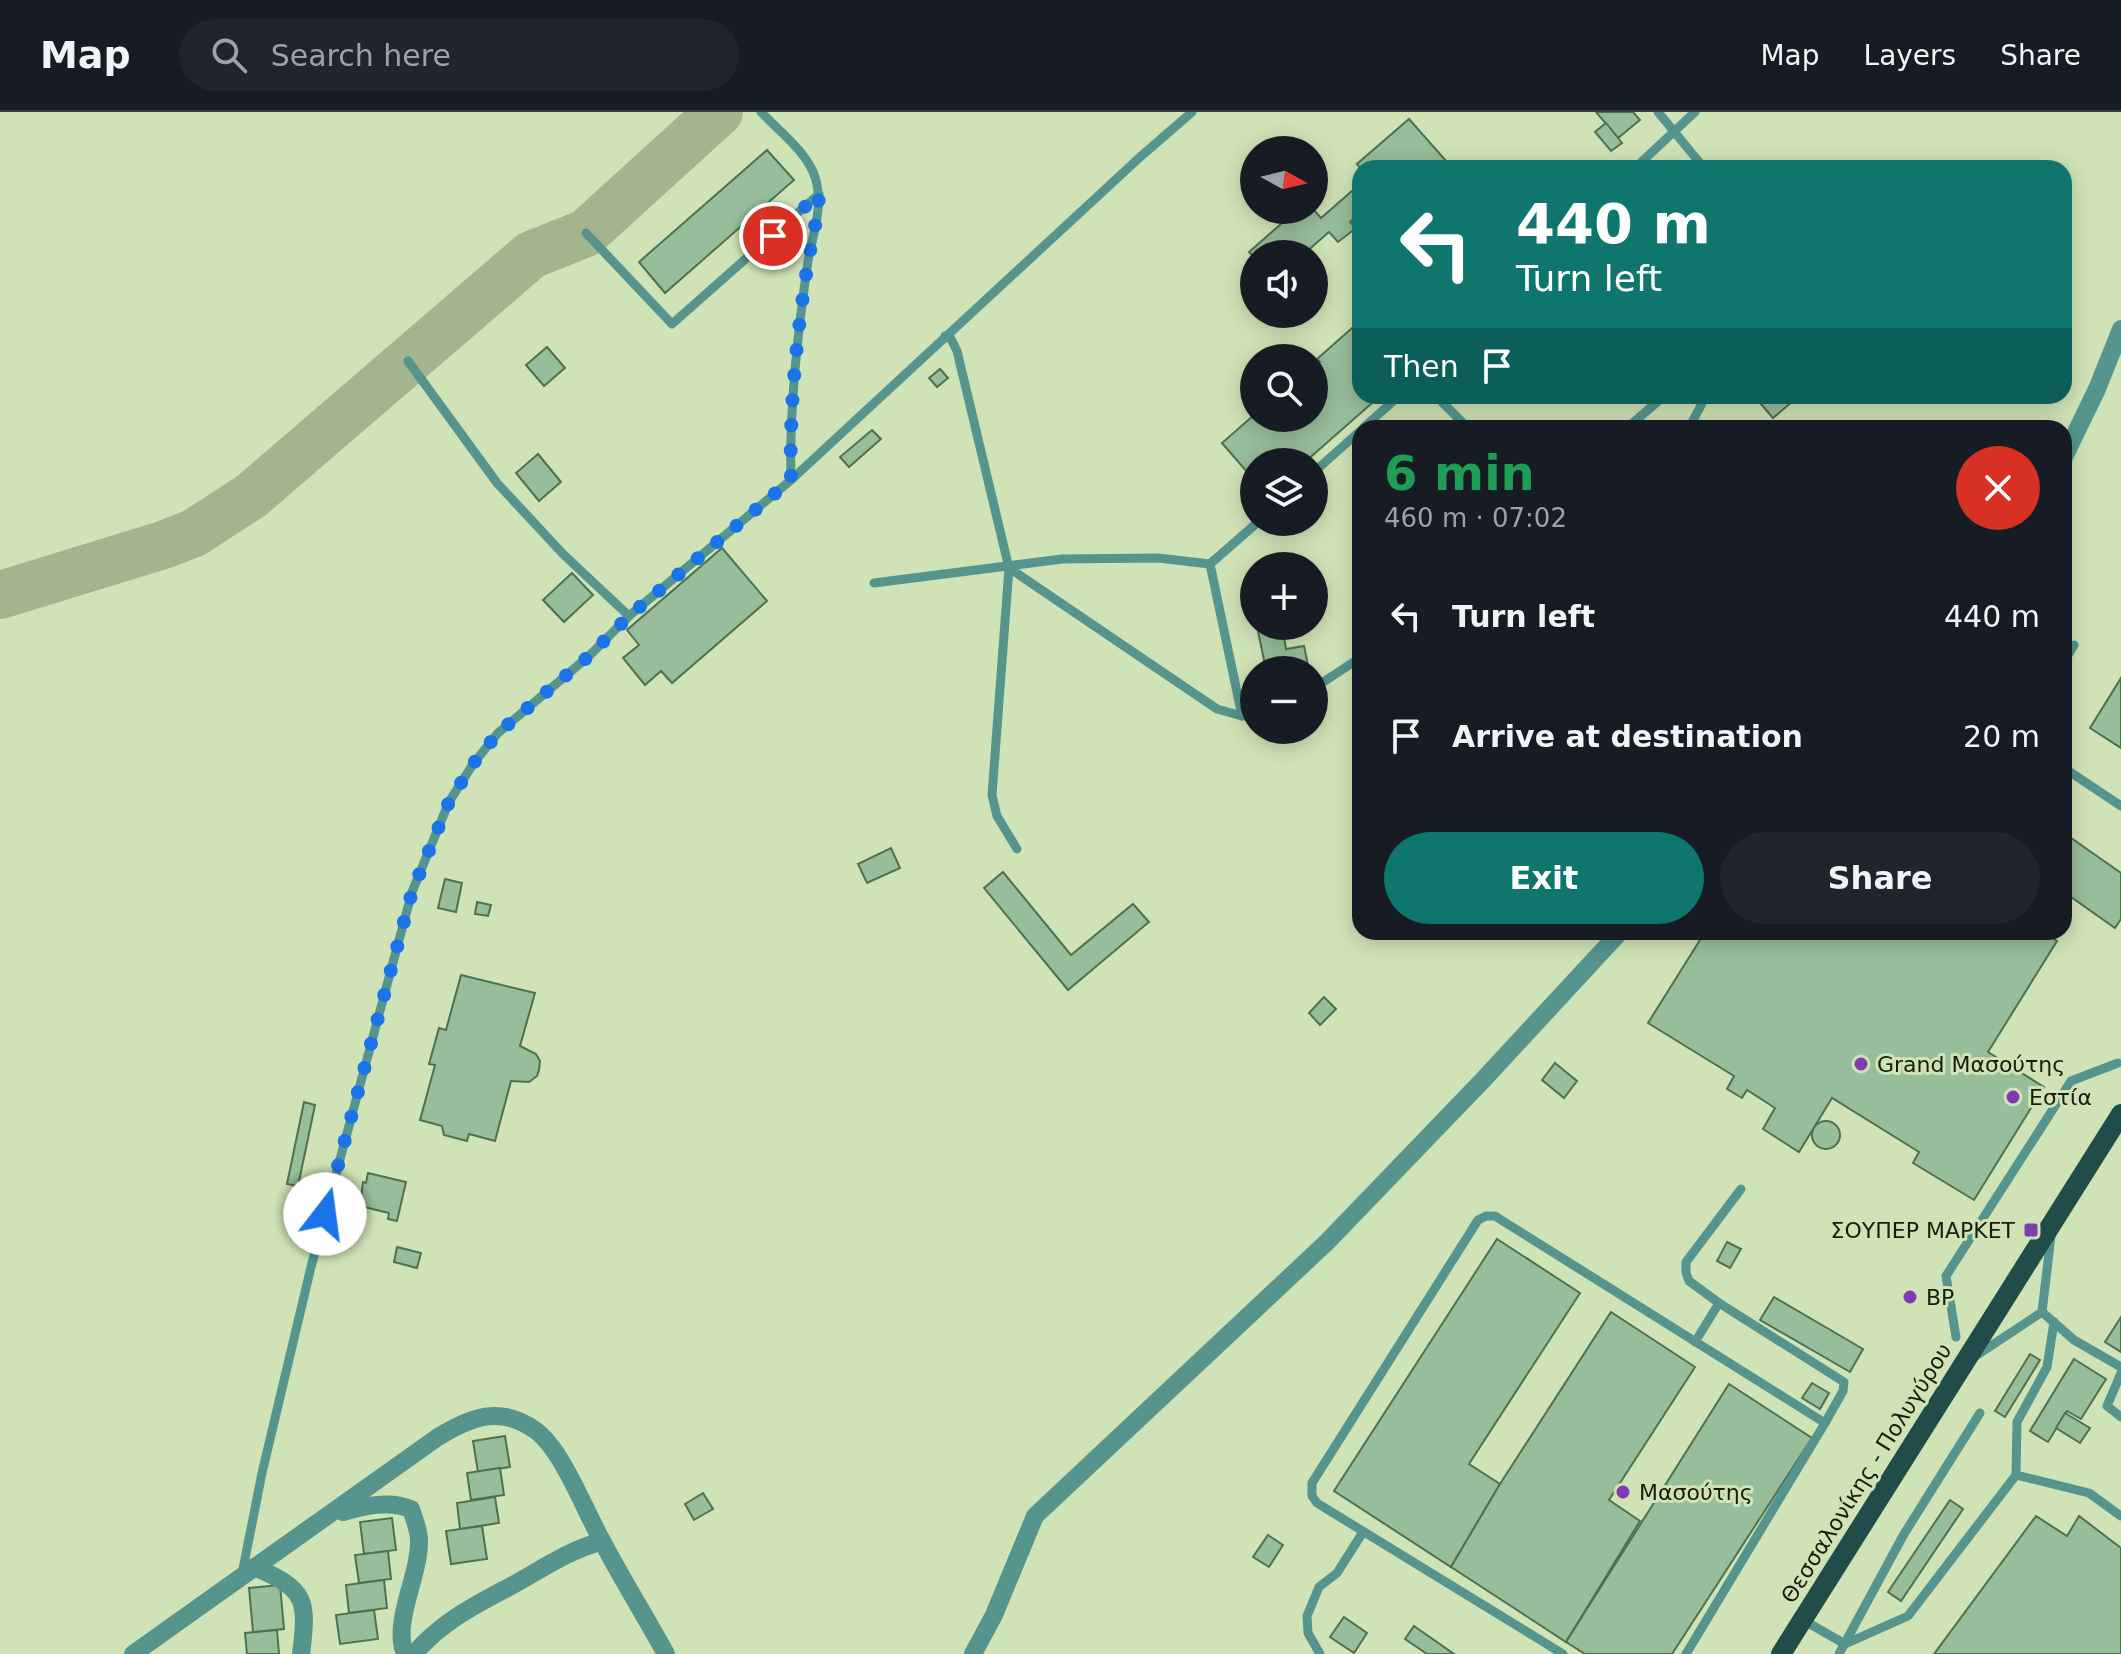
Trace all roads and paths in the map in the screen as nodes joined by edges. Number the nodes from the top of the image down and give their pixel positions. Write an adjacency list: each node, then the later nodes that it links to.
1 (761, 112): 8 (lane)
2 (1192, 112): 11 (lane)
3 (1658, 112): 5 (lane)
4 (1695, 112): 5 (lane)
5 (1674, 130): 6 (lane); 7 (lane)
6 (1643, 160)
7 (1698, 160)
8 (819, 194): 9 (lane); 22 (lane)
9 (586, 233)
10 (2121, 329): 20 (street)
11 (945, 336): 22 (lane); 25 (lane)
12 (408, 361): 27 (lane)
13 (1390, 404): 16 (lane)
14 (1444, 404): 17 (lane)
15 (1655, 404): 18 (lane)
16 (1372, 420)
17 (1460, 420)
18 (1636, 420)
19 (1352, 438): 21 (lane)
20 (2072, 441)
21 (1328, 459)
22 (791, 480): 27 (lane)
23 (1242, 536): 24 (lane)
24 (1210, 564): 25 (lane); 32 (lane)
25 (1009, 568): 26 (lane); 33 (lane); 36 (lane)
26 (874, 583)
27 (629, 616): 57 (lane)
28 (2074, 645): 29 (lane)
29 (2072, 648)
30 (1352, 663): 31 (lane)
31 (1328, 679)
32 (1240, 706)
33 (1240, 715)
34 (2072, 773): 35 (lane)
35 (2121, 806)
36 (1017, 849)
37 (1613, 940): 65 (street)
38 (2118, 1063): 45 (lane)
39 (2121, 1114): 41 (main road, Θεσσαλονίκης - Πολυγύρου)
40 (1741, 1189): 42 (lane)
41 (2052, 1222): 43 (lane); 47 (main road, Θεσσαλονίκης - Πολυγύρου)
42 (1719, 1303): 46 (lane); 51 (lane)
43 (2042, 1312): 44 (lane); 47 (lane)
44 (2054, 1322): 48 (lane); 52 (lane)
45 (1956, 1337)
46 (1695, 1342): 51 (lane); 55 (lane)
47 (1961, 1365): 58 (main road, Θεσσαλονίκης - Πολυγύρου)
48 (2121, 1370): 50 (lane)
49 (1980, 1413): 59 (lane)
50 (2121, 1417)
51 (1825, 1423): 68 (lane)
52 (2016, 1475): 54 (lane); 59 (lane)
53 (329, 1516): 56 (street); 57 (street); 62 (street)
54 (2121, 1516)
55 (1363, 1532): 66 (lane); 67 (lane)
56 (602, 1541): 63 (street); 64 (street)
57 (248, 1572): 60 (street); 61 (street)
58 (1803, 1620): 59 (lane); 69 (main road, Θεσσαλονίκης - Πολυγύρου)
59 (1845, 1644): 70 (lane)
60 (137, 1653)
61 (301, 1654)
62 (405, 1654)
63 (414, 1654)
64 (666, 1654)
65 (973, 1654)
66 (1320, 1654)
67 (1563, 1654)
68 (1686, 1654)
69 (1781, 1654)
70 (1839, 1654)

